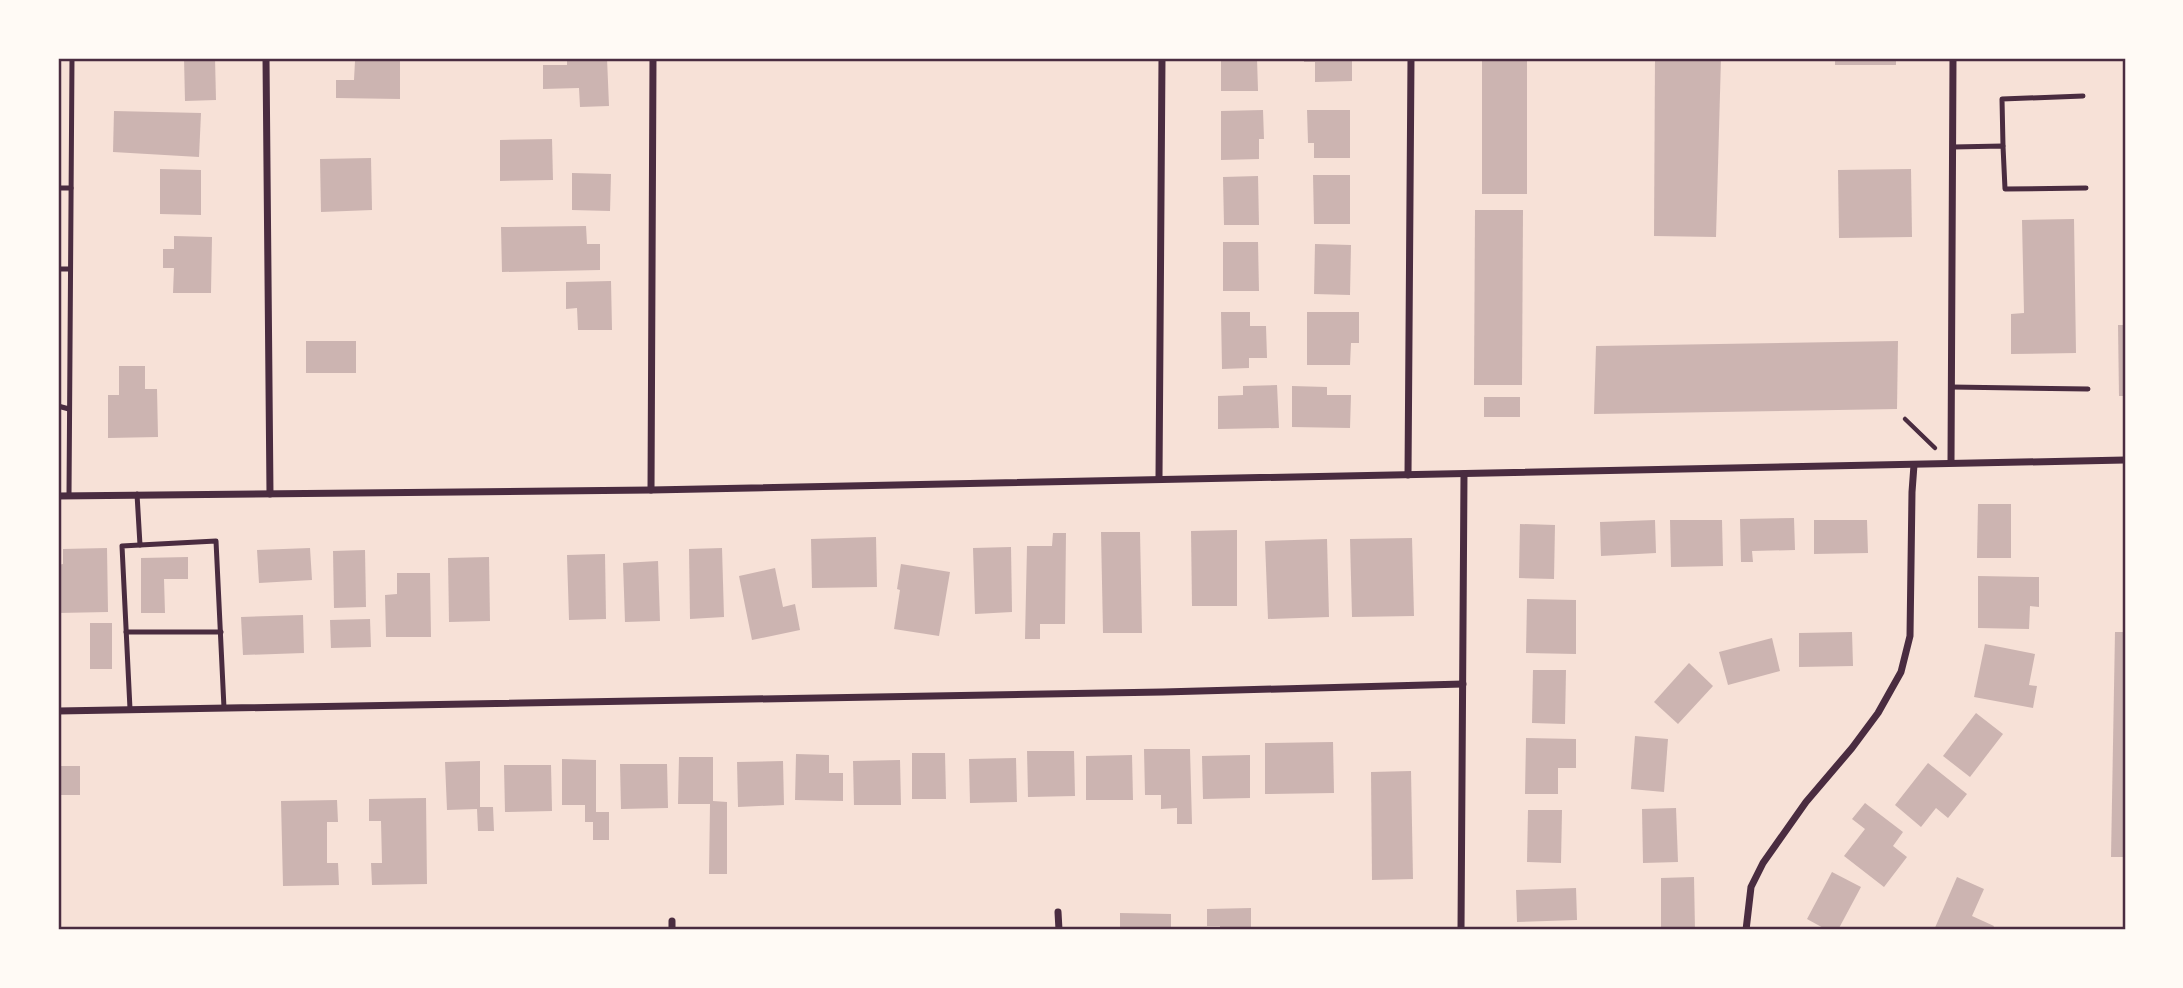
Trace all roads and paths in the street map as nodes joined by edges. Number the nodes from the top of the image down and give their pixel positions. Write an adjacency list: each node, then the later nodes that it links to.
1 (72, 58): 11 (lane)
2 (266, 58): 28 (street)
3 (653, 58): 26 (street)
4 (1162, 58): 25 (street)
5 (1411, 58): 24 (street)
6 (1953, 58): 9 (street)
7 (2083, 96): 8 (lane)
8 (2003, 146): 9 (lane); 12 (lane)
9 (1953, 147): 15 (street)
10 (58, 188): 11 (lane)
11 (71, 188): 14 (lane)
12 (2086, 188)
13 (58, 269): 14 (lane)
14 (70, 269): 18 (lane)
15 (1951, 387): 16 (lane); 21 (street)
16 (2088, 389)
17 (58, 406): 18 (lane)
18 (69, 409): 29 (lane)
19 (1905, 419): 21 (path)
20 (2125, 460): 21 (street)
21 (1951, 462): 22 (street)
22 (1914, 465): 23 (street); 45 (street)
23 (1464, 474): 24 (street); 34 (street)
24 (1408, 475): 25 (street)
25 (1159, 478): 26 (street)
26 (651, 490): 28 (street)
27 (137, 494): 28 (street); 29 (street); 31 (lane)
28 (270, 494)
29 (69, 495): 30 (street)
30 (58, 496)
31 (140, 545): 32 (lane); 33 (lane)
32 (126, 632): 33 (lane); 36 (lane)
33 (220, 632): 35 (lane)
34 (1464, 684): 35 (street); 44 (street)
35 (224, 708): 36 (street)
36 (130, 709): 37 (street)
37 (58, 711)
38 (1058, 912): 43 (street)
39 (673, 921): 42 (street)
40 (587, 930): 41 (lane)
41 (602, 930)
42 (672, 930)
43 (1059, 930)
44 (1461, 930)
45 (1746, 930)

